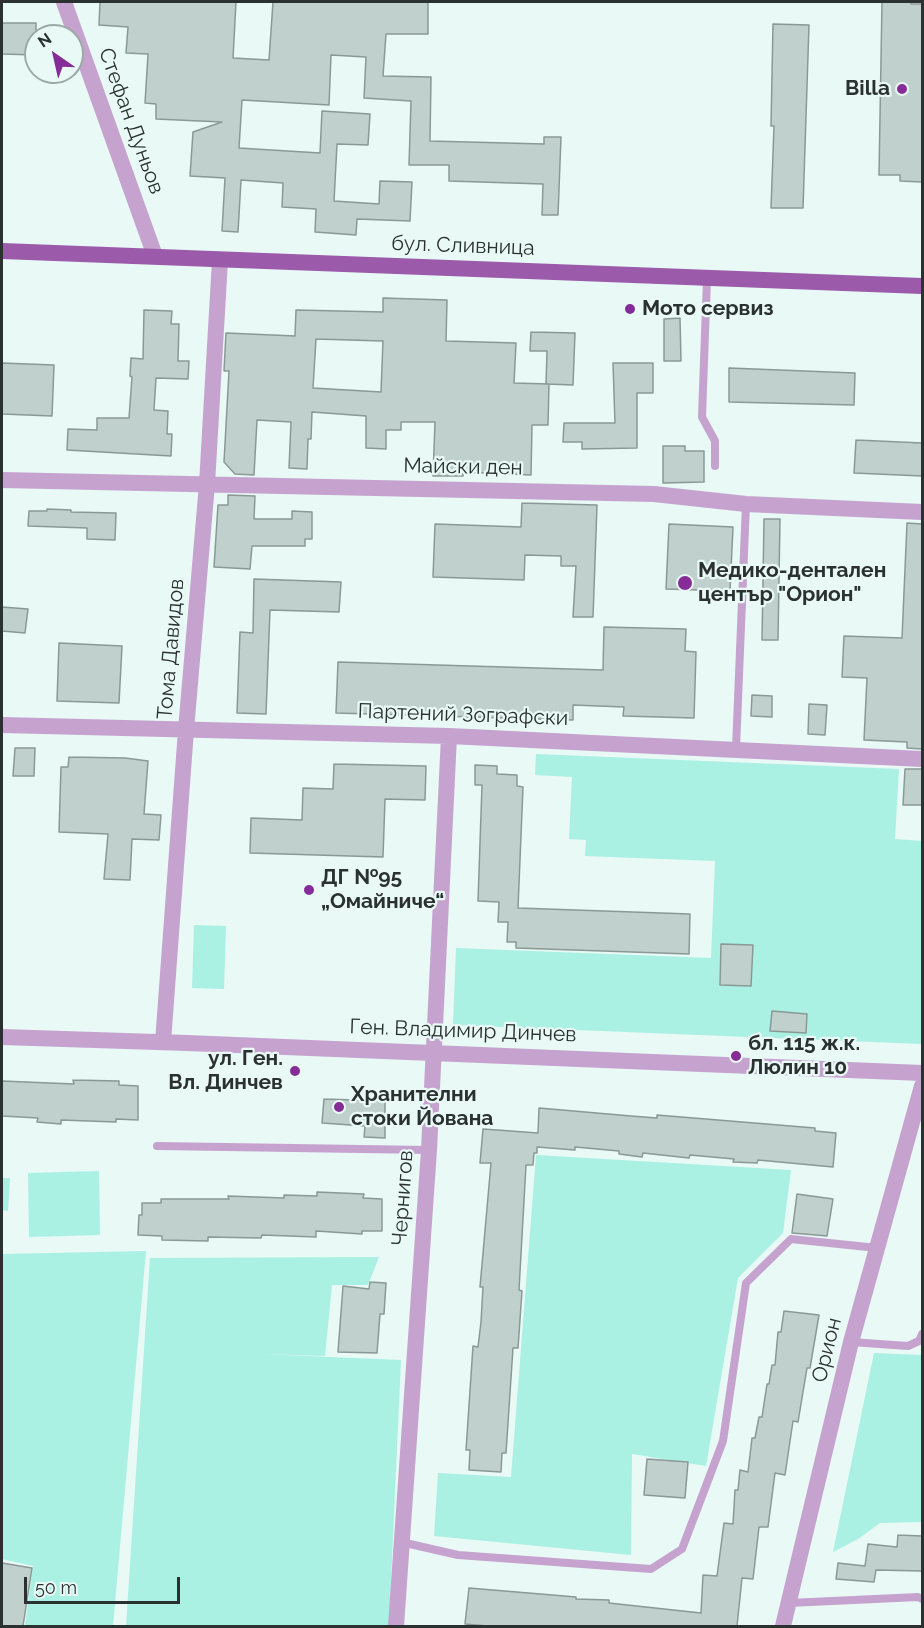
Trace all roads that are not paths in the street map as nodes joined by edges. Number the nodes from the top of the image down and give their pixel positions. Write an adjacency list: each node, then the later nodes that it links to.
1 (64, 2): 3 (street, Стефан Дуньов)
2 (2, 251): 3 (main road, бул. Сливница)
3 (155, 256): 4 (main road, бул. Сливница)
4 (220, 260): 5 (main road, бул. Сливница); 9 (street, Тома Давидов)
5 (707, 278): 6 (main road, бул. Сливница); 7 (lane)
6 (922, 286)
7 (714, 466)
8 (2, 480): 9 (street, Майски ден)
9 (207, 484): 10 (street, Майски ден); 13 (street, Тома Давидов)
10 (746, 504): 11 (street, Майски ден); 15 (lane)
11 (922, 512)
12 (2, 725): 13 (street, Партений Зографски)
13 (186, 730): 14 (street, Партений Зографски); 18 (street, Тома Давидов)
14 (449, 736): 15 (street, Партений Зографски); 19 (street, Чернигов)
15 (736, 748): 16 (street, Партений Зографски)
16 (922, 759)
17 (2, 1037): 18 (street, Ген. Владимир Динчев)
18 (163, 1042): 19 (street, Ген. Владимир Динчев)
19 (434, 1053): 20 (street, Ген. Владимир Динчев); 23 (street, Чернигов)
20 (922, 1073)
21 (922, 1086): 24 (street, Орион)
22 (157, 1146): 23 (lane)
23 (429, 1150): 27 (street, Чернигов)
24 (878, 1248): 26 (street, Орион); 27 (lane)
25 (922, 1334): 26 (lane)
26 (851, 1342): 29 (street, Орион)
27 (401, 1542): 30 (street, Чернигов)
28 (922, 1599): 29 (lane)
29 (789, 1603): 31 (street, Орион)
30 (396, 1626)
31 (783, 1626)

